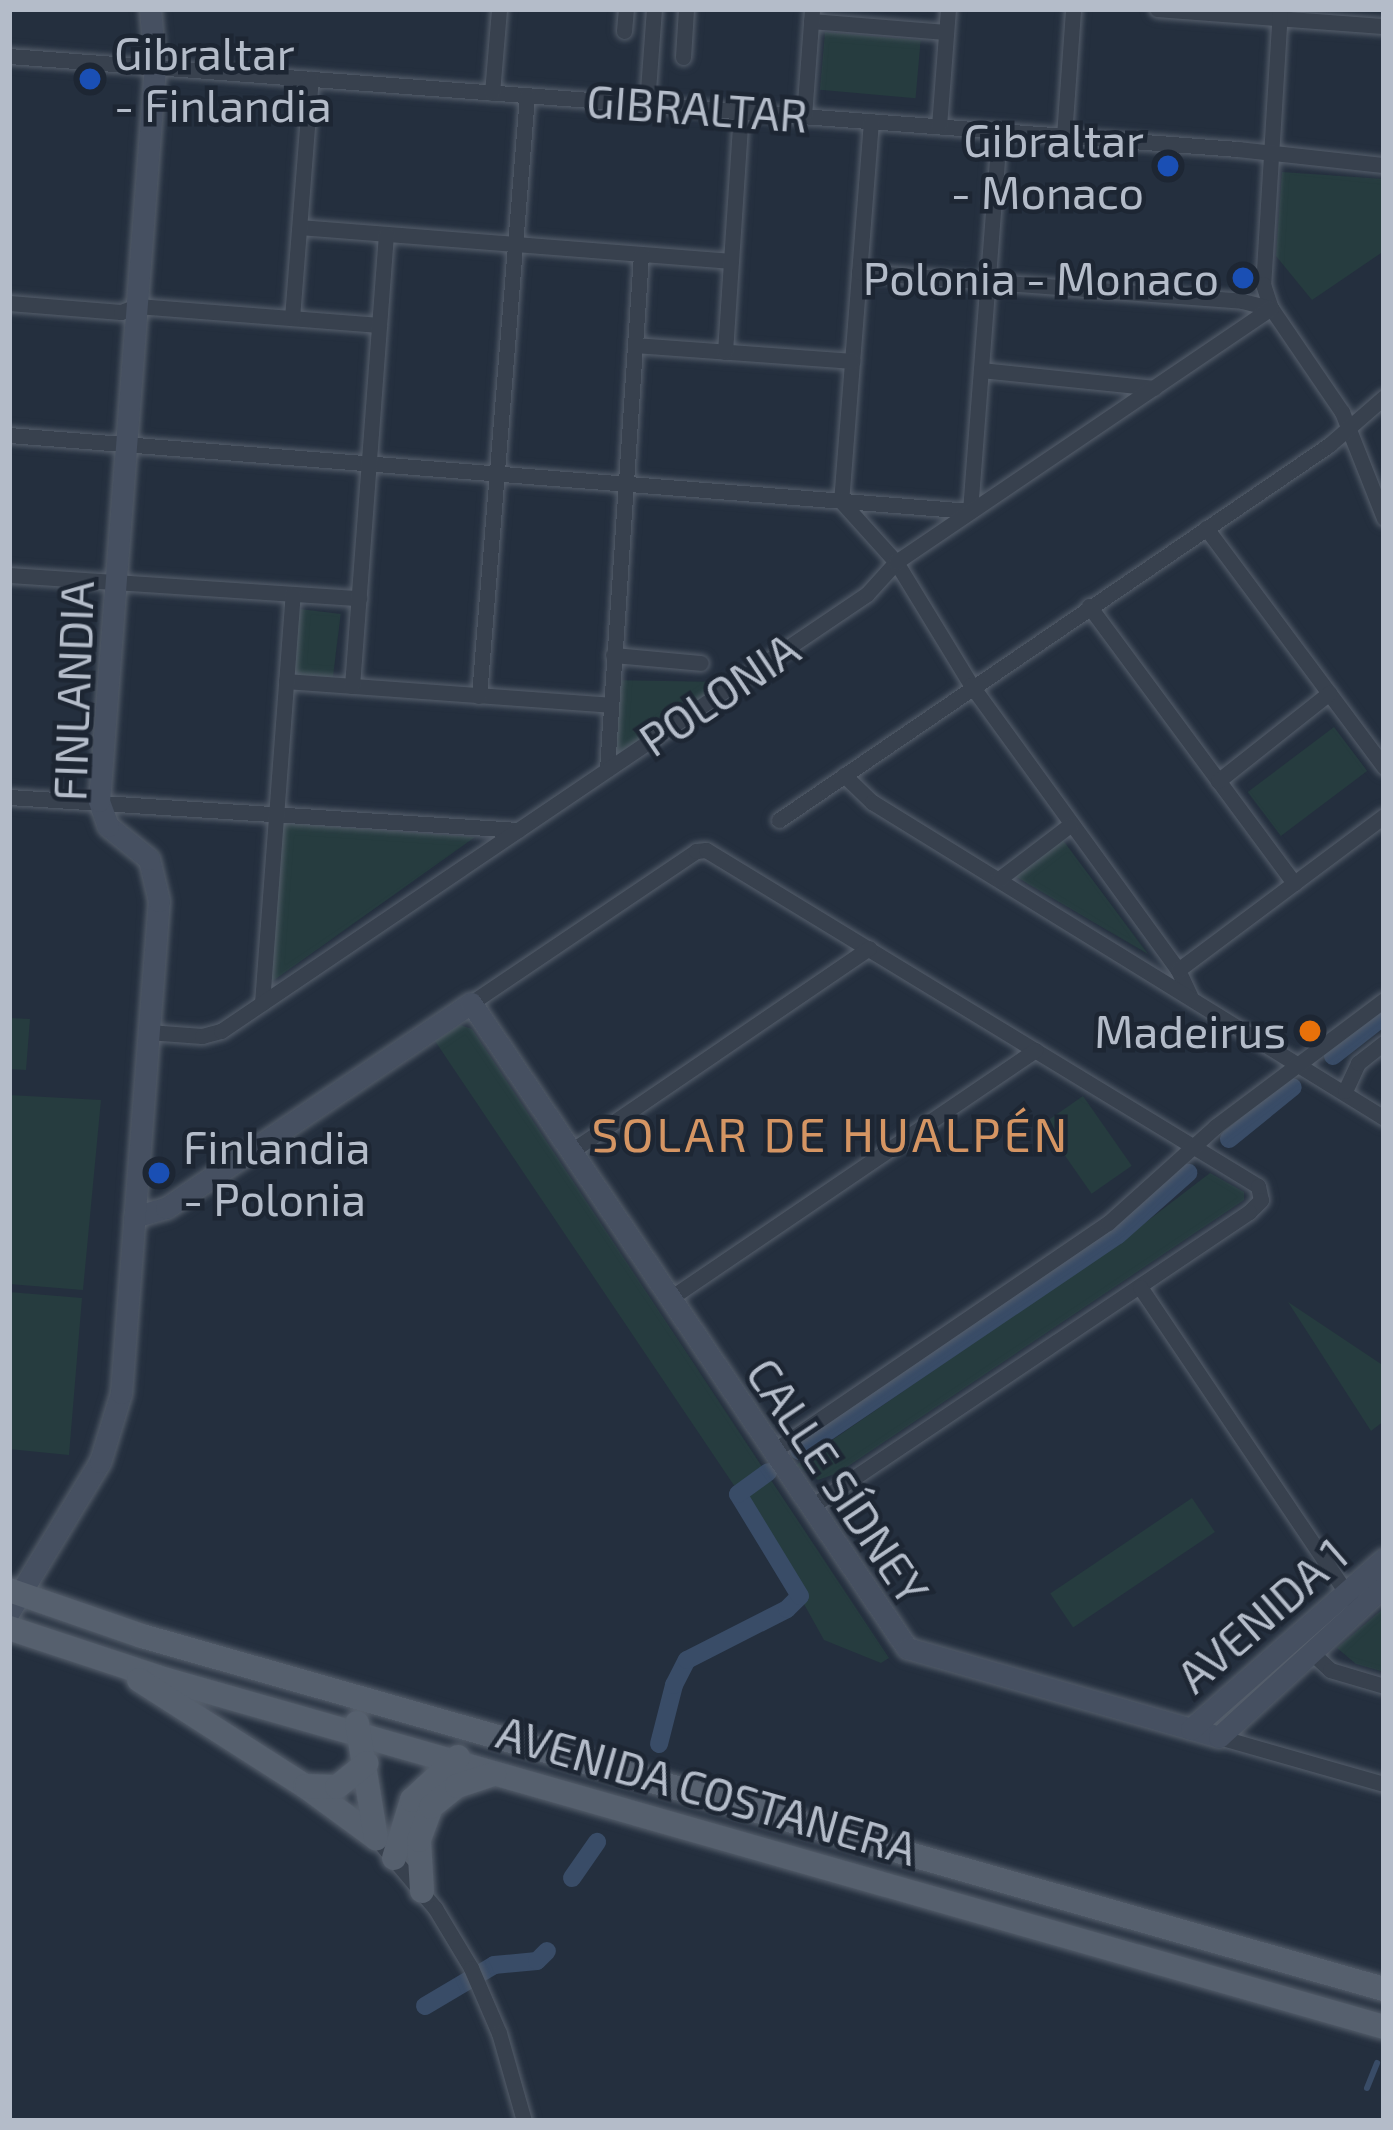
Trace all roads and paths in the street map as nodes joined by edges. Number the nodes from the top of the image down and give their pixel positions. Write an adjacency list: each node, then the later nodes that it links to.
1 (150, 9): 16 (street, FINLANDIA)
2 (499, 9): 18 (street)
3 (626, 9): 12 (street)
4 (654, 9): 20 (street)
5 (686, 9): 15 (street)
6 (948, 9): 13 (street)
7 (1073, 9): 26 (street)
8 (1157, 9): 9 (street)
9 (1280, 14): 11 (street); 27 (street)
10 (811, 15): 13 (street); 22 (street)
11 (1384, 26)
12 (624, 31)
13 (946, 32): 24 (street)
14 (9, 56): 16 (street, GIBRALTAR)
15 (682, 57)
16 (155, 67): 17 (street, GIBRALTAR); 37 (street, FINLANDIA)
17 (311, 79): 18 (street, GIBRALTAR); 29 (street)
18 (492, 93): 19 (street, GIBRALTAR)
19 (527, 95): 20 (street, GIBRALTAR); 31 (street)
20 (647, 104): 21 (street, GIBRALTAR)
21 (741, 111): 22 (street, GIBRALTAR); 33 (street)
22 (804, 116): 23 (street, GIBRALTAR)
23 (871, 121): 24 (street, GIBRALTAR); 34 (street)
24 (938, 126): 25 (street, GIBRALTAR)
25 (999, 131): 26 (street, GIBRALTAR); 35 (street)
26 (1064, 136): 27 (street, GIBRALTAR)
27 (1269, 152): 28 (street, GIBRALTAR); 38 (street)
28 (1384, 165)
29 (300, 227): 30 (street); 39 (street)
30 (386, 234): 31 (street); 40 (street)
31 (515, 244): 32 (street); 51 (street)
32 (641, 254): 33 (street); 41 (street)
33 (731, 261): 42 (street)
34 (859, 272): 35 (street); 43 (street)
35 (988, 282): 38 (street); 44 (street)
36 (9, 303): 37 (street)
37 (137, 306): 39 (street); 49 (street, FINLANDIA)
38 (1271, 308): 45 (street, POLONIA); 47 (street)
39 (292, 318): 40 (street)
40 (380, 325): 50 (street)
41 (634, 345): 42 (street); 52 (street)
42 (724, 352): 43 (street)
43 (852, 361): 53 (street)
44 (981, 370): 45 (street); 54 (street)
45 (1154, 388): 54 (street, POLONIA)
46 (1384, 397): 47 (street)
47 (1348, 427): 55 (street); 56 (street)
48 (9, 435): 49 (street)
49 (126, 444): 50 (street); 59 (street, FINLANDIA)
50 (369, 463): 51 (street); 61 (street)
51 (496, 473): 52 (street); 69 (street)
52 (625, 484): 53 (street); 63 (street)
53 (841, 501): 54 (street); 57 (street)
54 (970, 511): 57 (street, POLONIA)
55 (1384, 518)
56 (1206, 528): 62 (street); 68 (street)
57 (896, 562): 66 (street); 72 (street, POLONIA)
58 (9, 575): 59 (street)
59 (116, 583): 60 (street); 76 (street, FINLANDIA)
60 (293, 594): 61 (street); 65 (street)
61 (358, 598): 67 (street)
62 (1089, 606): 66 (street); 74 (street)
63 (613, 655): 64 (street); 70 (street)
64 (701, 663)
65 (286, 681): 67 (street); 77 (street)
66 (971, 685): 73 (street); 80 (street)
67 (352, 686): 69 (street)
68 (1329, 693): 71 (street); 74 (street)
69 (479, 696): 70 (street)
70 (609, 705): 72 (street)
71 (1384, 767)
72 (607, 769): 81 (street, POLONIA)
73 (844, 775): 78 (street); 82 (street)
74 (1218, 781): 83 (street)
75 (9, 797): 76 (street)
76 (99, 801): 77 (street); 90 (street, FINLANDIA)
77 (274, 813): 81 (street); 88 (street)
78 (779, 820)
79 (1381, 824): 83 (street)
80 (1070, 825): 82 (street); 85 (street)
81 (518, 830): 88 (street, POLONIA)
82 (999, 879): 86 (street)
83 (1294, 884): 85 (street)
84 (869, 949): 89 (street); 92 (street); 97 (street)
85 (1178, 970): 86 (street)
86 (1190, 996): 93 (street)
87 (1384, 1000): 93 (street)
88 (262, 1004): 90 (street, POLONIA)
89 (471, 1004): 97 (street, CALLE SÍDNEY); 98 (street)
90 (148, 1032): 98 (street, FINLANDIA)
91 (1384, 1043): 94 (street)
92 (1036, 1049): 96 (street); 100 (street)
93 (1298, 1063): 94 (street); 96 (street)
94 (1345, 1091): 95 (street)
95 (1384, 1118)
96 (1193, 1144): 99 (street); 101 (street)
97 (570, 1152): 100 (street, CALLE SÍDNEY)
98 (134, 1217): 105 (street, FINLANDIA)
99 (1140, 1287): 102 (street); 106 (street)
100 (669, 1299): 101 (street, CALLE SÍDNEY)
101 (772, 1452): 102 (street, CALLE SÍDNEY)
102 (809, 1508): 112 (street, CALLE SÍDNEY)
103 (1384, 1558): 106 (street, AVENIDA 1)
104 (1384, 1586): 106 (street, AVENIDA 1)
105 (12, 1599): 111 (main road, AVENIDA COSTANERA)
106 (1352, 1600): 108 (street, AVENIDA 1); 112 (street, AVENIDA 1)
107 (9, 1628): 109 (main road, AVENIDA COSTANERA)
108 (1311, 1652): 110 (street); 114 (street, AVENIDA 1)
109 (114, 1664): 113 (main road, AVENIDA COSTANERA); 120 (main road)
110 (1384, 1686)
111 (326, 1689): 113 (main road); 115 (main road, AVENIDA COSTANERA)
112 (1191, 1729): 114 (street, CALLE SÍDNEY)
113 (362, 1736): 116 (main road, AVENIDA COSTANERA); 117 (main road)
114 (1219, 1737): 119 (street, CALLE SÍDNEY)
115 (512, 1742): 116 (main road); 124 (main road, AVENIDA COSTANERA)
116 (452, 1761): 118 (main road, AVENIDA COSTANERA); 122 (main road)
117 (367, 1763): 120 (main road); 121 (main road)
118 (497, 1774): 123 (main road); 125 (main road, AVENIDA COSTANERA)
119 (1384, 1784)
120 (305, 1786): 121 (main road)
121 (376, 1838): 122 (street)
122 (394, 1858): 123 (street)
123 (422, 1891): 126 (street)
124 (1384, 1989)
125 (1384, 2027)
126 (524, 2121)

